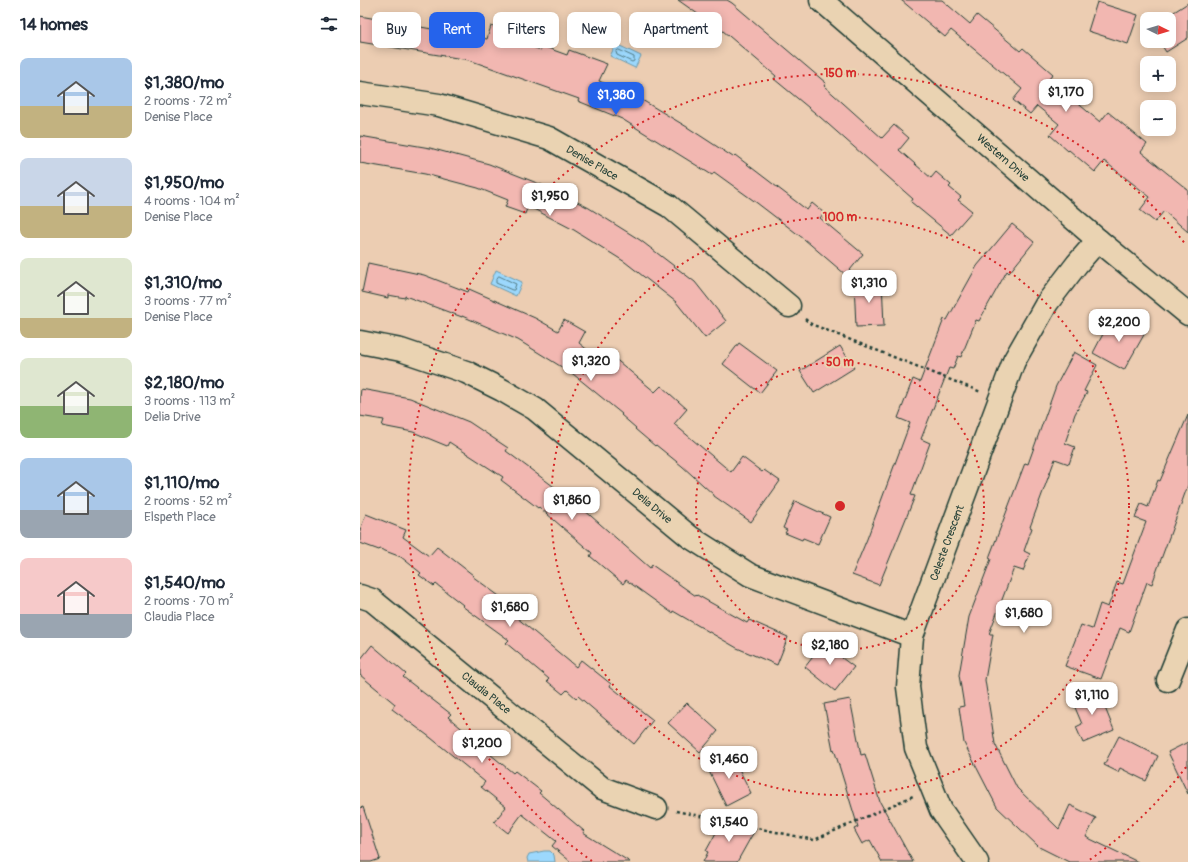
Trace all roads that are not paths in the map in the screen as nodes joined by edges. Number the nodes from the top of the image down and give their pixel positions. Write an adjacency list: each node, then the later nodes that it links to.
1 (821, 0): 3 (street, Western Drive)
2 (360, 93): 4 (street, Denise Place)
3 (1098, 240): 5 (street, Western Drive); 9 (street, Celeste Crescent)
4 (789, 306)
5 (1188, 314)
6 (360, 342): 9 (street, Delia Drive)
7 (360, 596): 11 (street, Claudia Place)
8 (1188, 630): 10 (street)
9 (912, 636): 12 (street, Celeste Crescent)
10 (1168, 680)
11 (656, 808)
12 (977, 862)

